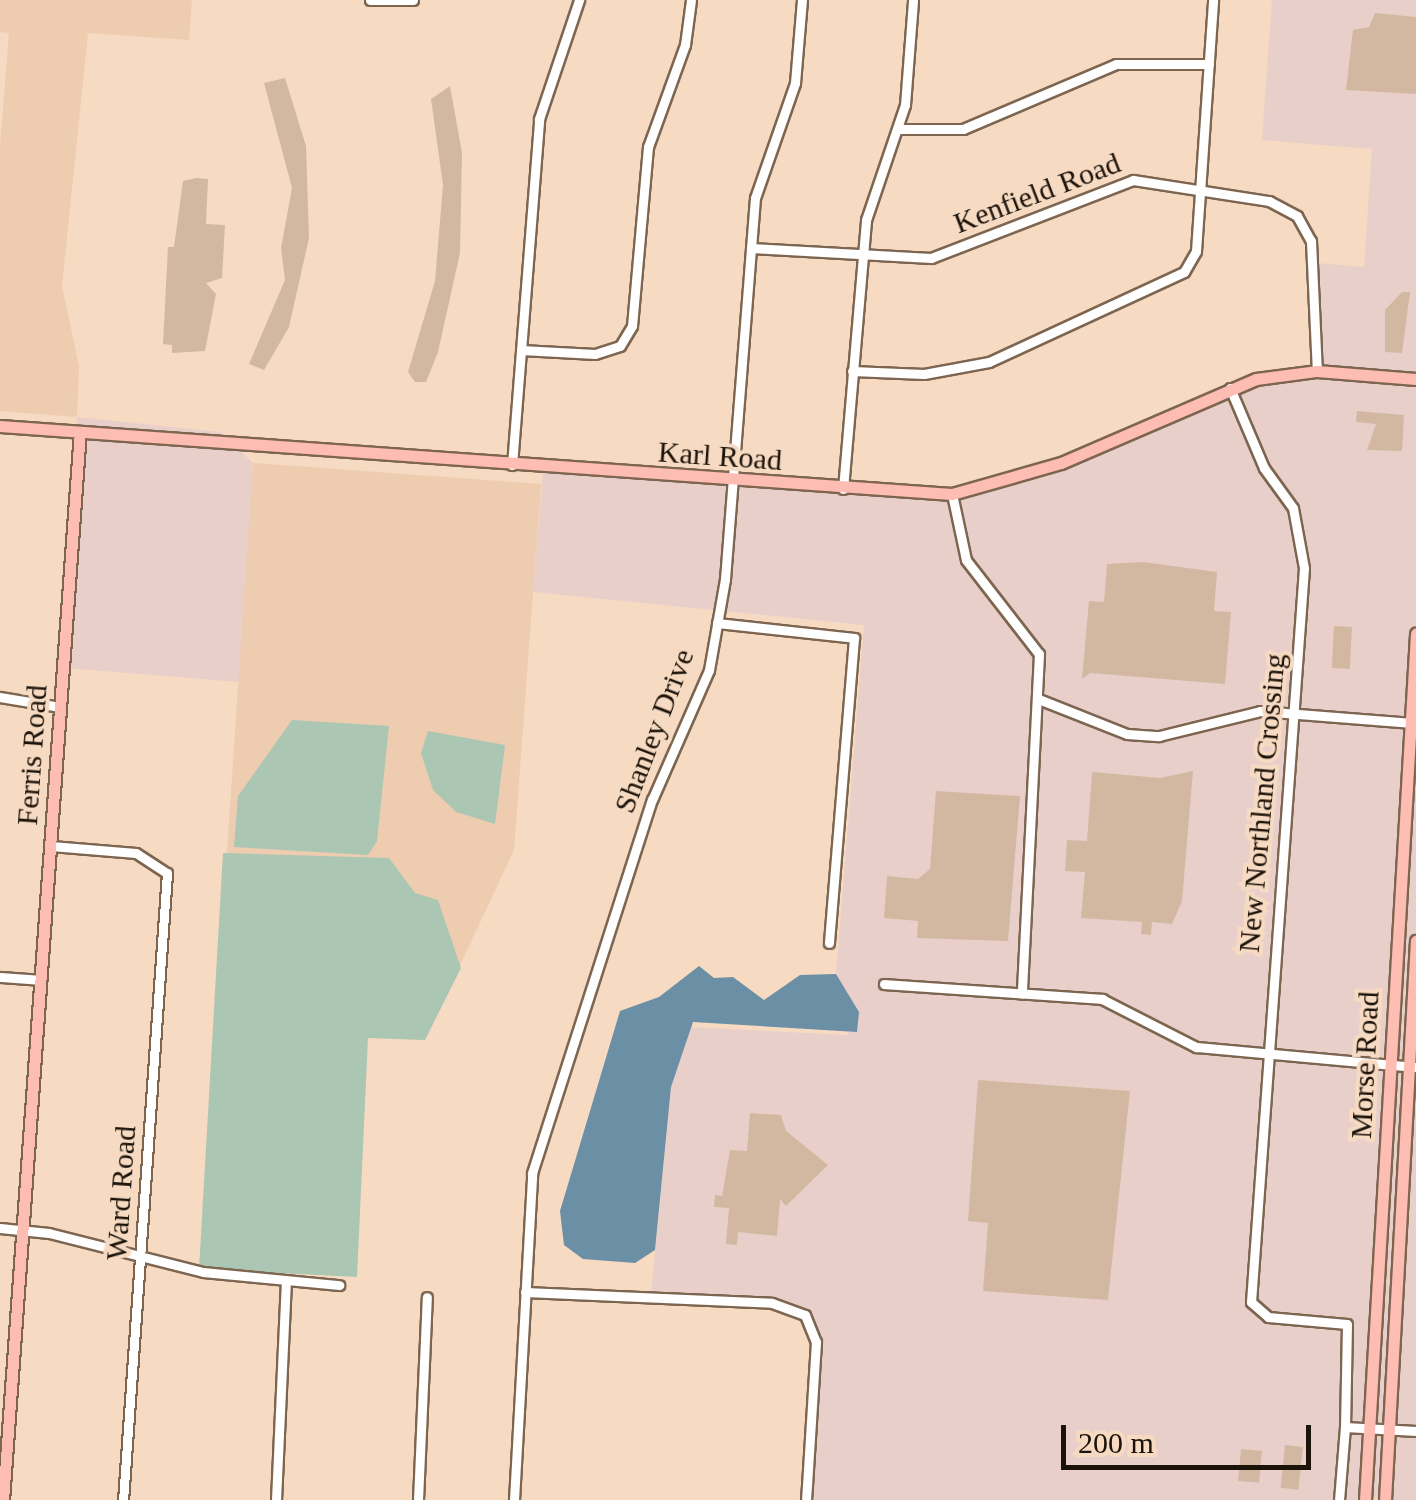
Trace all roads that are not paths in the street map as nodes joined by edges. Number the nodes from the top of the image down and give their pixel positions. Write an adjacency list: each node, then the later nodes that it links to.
1 (370, 0): 2 (street)
2 (413, 0)
3 (579, 0): 13 (street)
4 (690, 0): 13 (street)
5 (802, 0): 11 (street, Shanley Drive)
6 (913, 0): 9 (street)
7 (1214, 0): 8 (street)
8 (1209, 64): 9 (street); 10 (street)
9 (900, 129): 12 (street)
10 (1200, 187): 12 (street, Kenfield Road); 14 (street); 15 (street, Kenfield Road)
11 (751, 248): 12 (street, Kenfield Road); 21 (street, Shanley Drive)
12 (862, 258): 14 (street)
13 (521, 350): 20 (street)
14 (852, 371): 22 (street)
15 (1317, 371): 16 (main road, Karl Road); 17 (main road, Karl Road)
16 (1416, 380)
17 (1230, 388): 23 (main road, Karl Road); 29 (street, New Northland Crossing)
18 (0, 426): 19 (main road, Karl Road)
19 (80, 432): 20 (main road, Karl Road); 28 (main road, Ferris Road)
20 (512, 466): 21 (main road, Karl Road)
21 (732, 482): 22 (main road, Karl Road); 24 (street, Shanley Drive)
22 (843, 490): 23 (main road, Karl Road)
23 (952, 494): 27 (street)
24 (718, 623): 33 (street); 46 (street, Shanley Drive)
25 (1416, 634): 30 (main road, Morse Road)
26 (0, 697): 28 (street)
27 (1041, 700): 29 (street); 37 (street)
28 (60, 707): 31 (main road, Ferris Road)
29 (1296, 714): 30 (street); 38 (street, New Northland Crossing)
30 (1413, 723): 39 (main road, Morse Road)
31 (51, 846): 35 (main road, Ferris Road); 43 (street, Ward Road)
32 (1416, 942): 40 (main road, Morse Road)
33 (829, 943)
34 (0, 977): 35 (street)
35 (41, 980): 42 (main road, Ferris Road)
36 (884, 984): 37 (street)
37 (1022, 994): 38 (street)
38 (1271, 1058): 39 (street); 48 (street, New Northland Crossing)
39 (1390, 1066): 40 (street); 49 (main road, Morse Road)
40 (1412, 1067): 50 (main road, Morse Road)
41 (0, 1228): 42 (street)
42 (22, 1229): 43 (street); 52 (main road, Ferris Road)
43 (141, 1256): 44 (street); 53 (street, Ward Road)
44 (286, 1281): 45 (street); 54 (street)
45 (339, 1285)
46 (524, 1292): 56 (street, Shanley Drive); 57 (street)
47 (427, 1297): 55 (street)
48 (1345, 1426): 49 (street); 58 (street)
49 (1368, 1428): 50 (street); 59 (main road, Morse Road)
50 (1388, 1430): 51 (street); 60 (main road, Morse Road)
51 (1416, 1431)
52 (3, 1500)
53 (123, 1500)
54 (276, 1500)
55 (418, 1500)
56 (514, 1500)
57 (806, 1500)
58 (1339, 1500)
59 (1365, 1500)
60 (1385, 1500)

